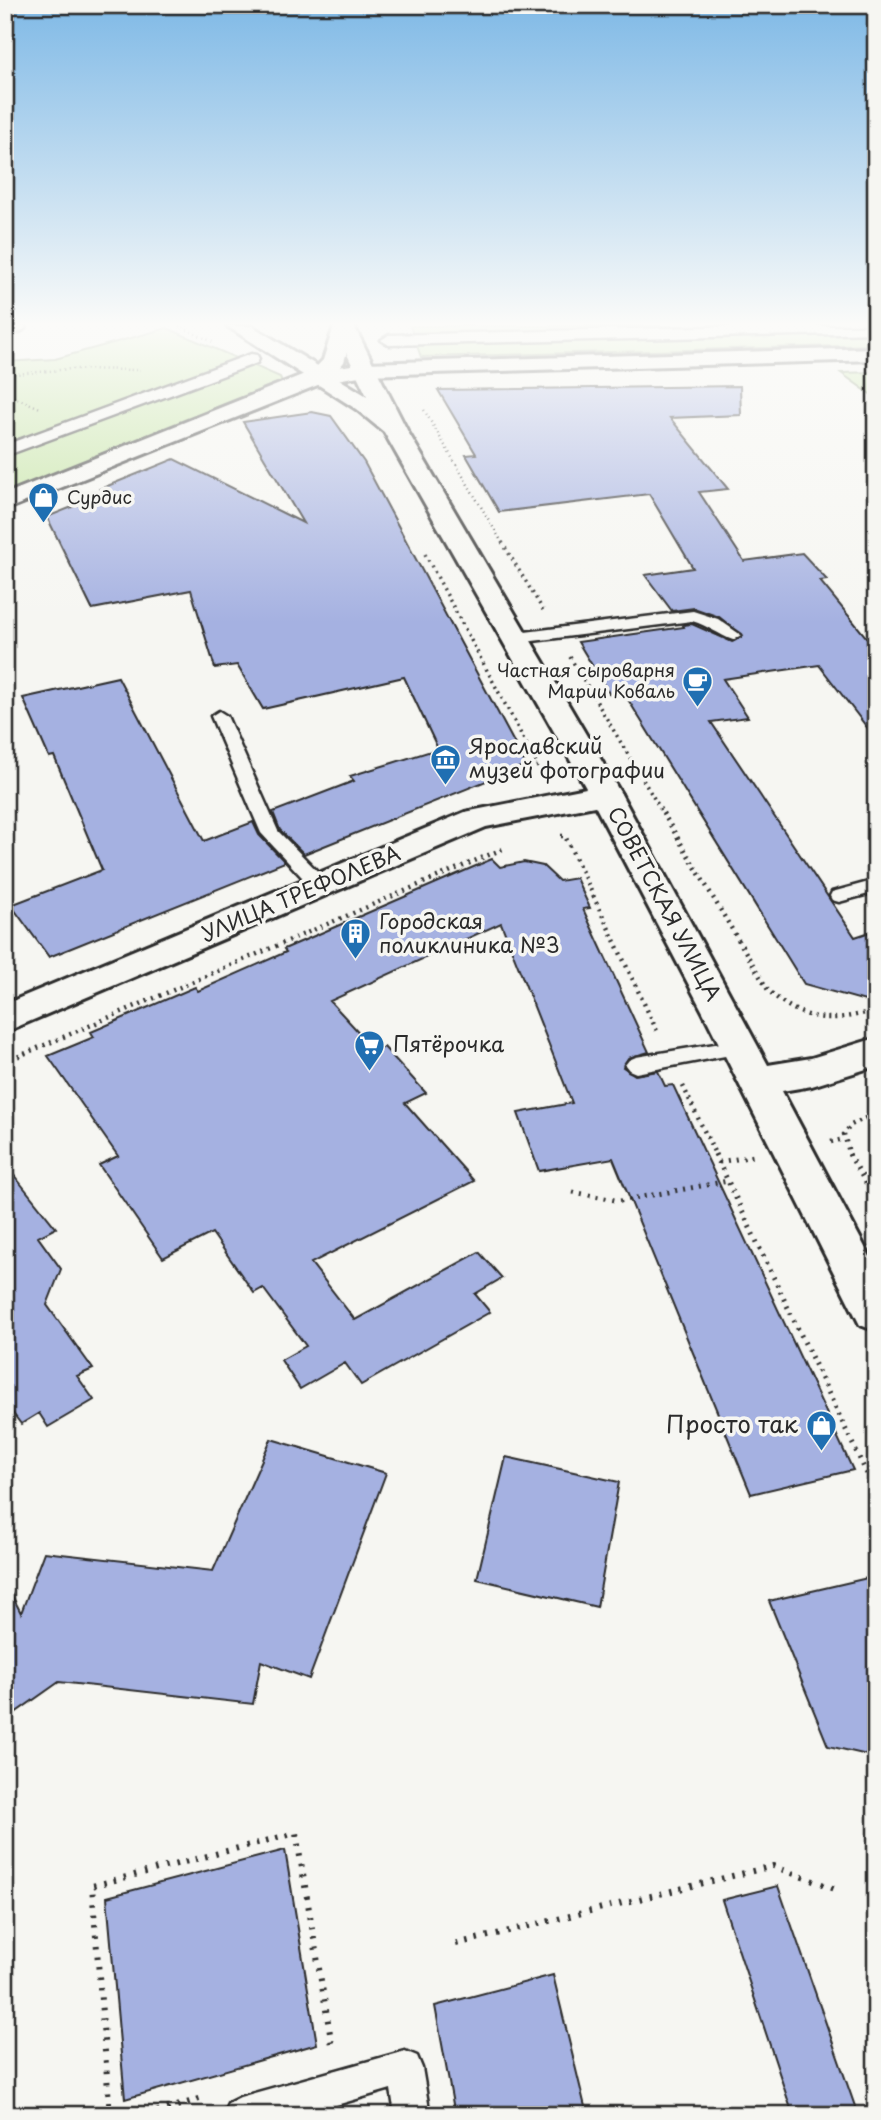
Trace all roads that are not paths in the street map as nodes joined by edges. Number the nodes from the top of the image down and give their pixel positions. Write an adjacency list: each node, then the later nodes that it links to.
1 (75, 425): 6 (street)
2 (199, 425): 7 (street)
3 (388, 425): 5 (street, СОВЕТСКАЯ УЛИЦА)
4 (393, 425): 5 (street, СОВЕТСКАЯ УЛИЦА)
5 (396, 432): 9 (street, СОВЕТСКАЯ УЛИЦА)
6 (5, 451)
7 (5, 503)
8 (733, 635): 9 (lane)
9 (517, 638): 11 (street, СОВЕТСКАЯ УЛИЦА)
10 (219, 716): 12 (lane)
11 (605, 794): 12 (street, УЛИЦА ТРЕФОЛЕВА); 17 (street, СОВЕТСКАЯ УЛИЦА)
12 (321, 886): 15 (street, УЛИЦА ТРЕФОЛЕВА)
13 (876, 886): 14 (lane)
14 (839, 896)
15 (5, 1019)
16 (876, 1052): 17 (street)
17 (748, 1064): 18 (lane); 19 (street, СОВЕТСКАЯ УЛИЦА)
18 (636, 1065)
19 (876, 1312)
20 (240, 2115): 21 (lane)
21 (413, 2115)

